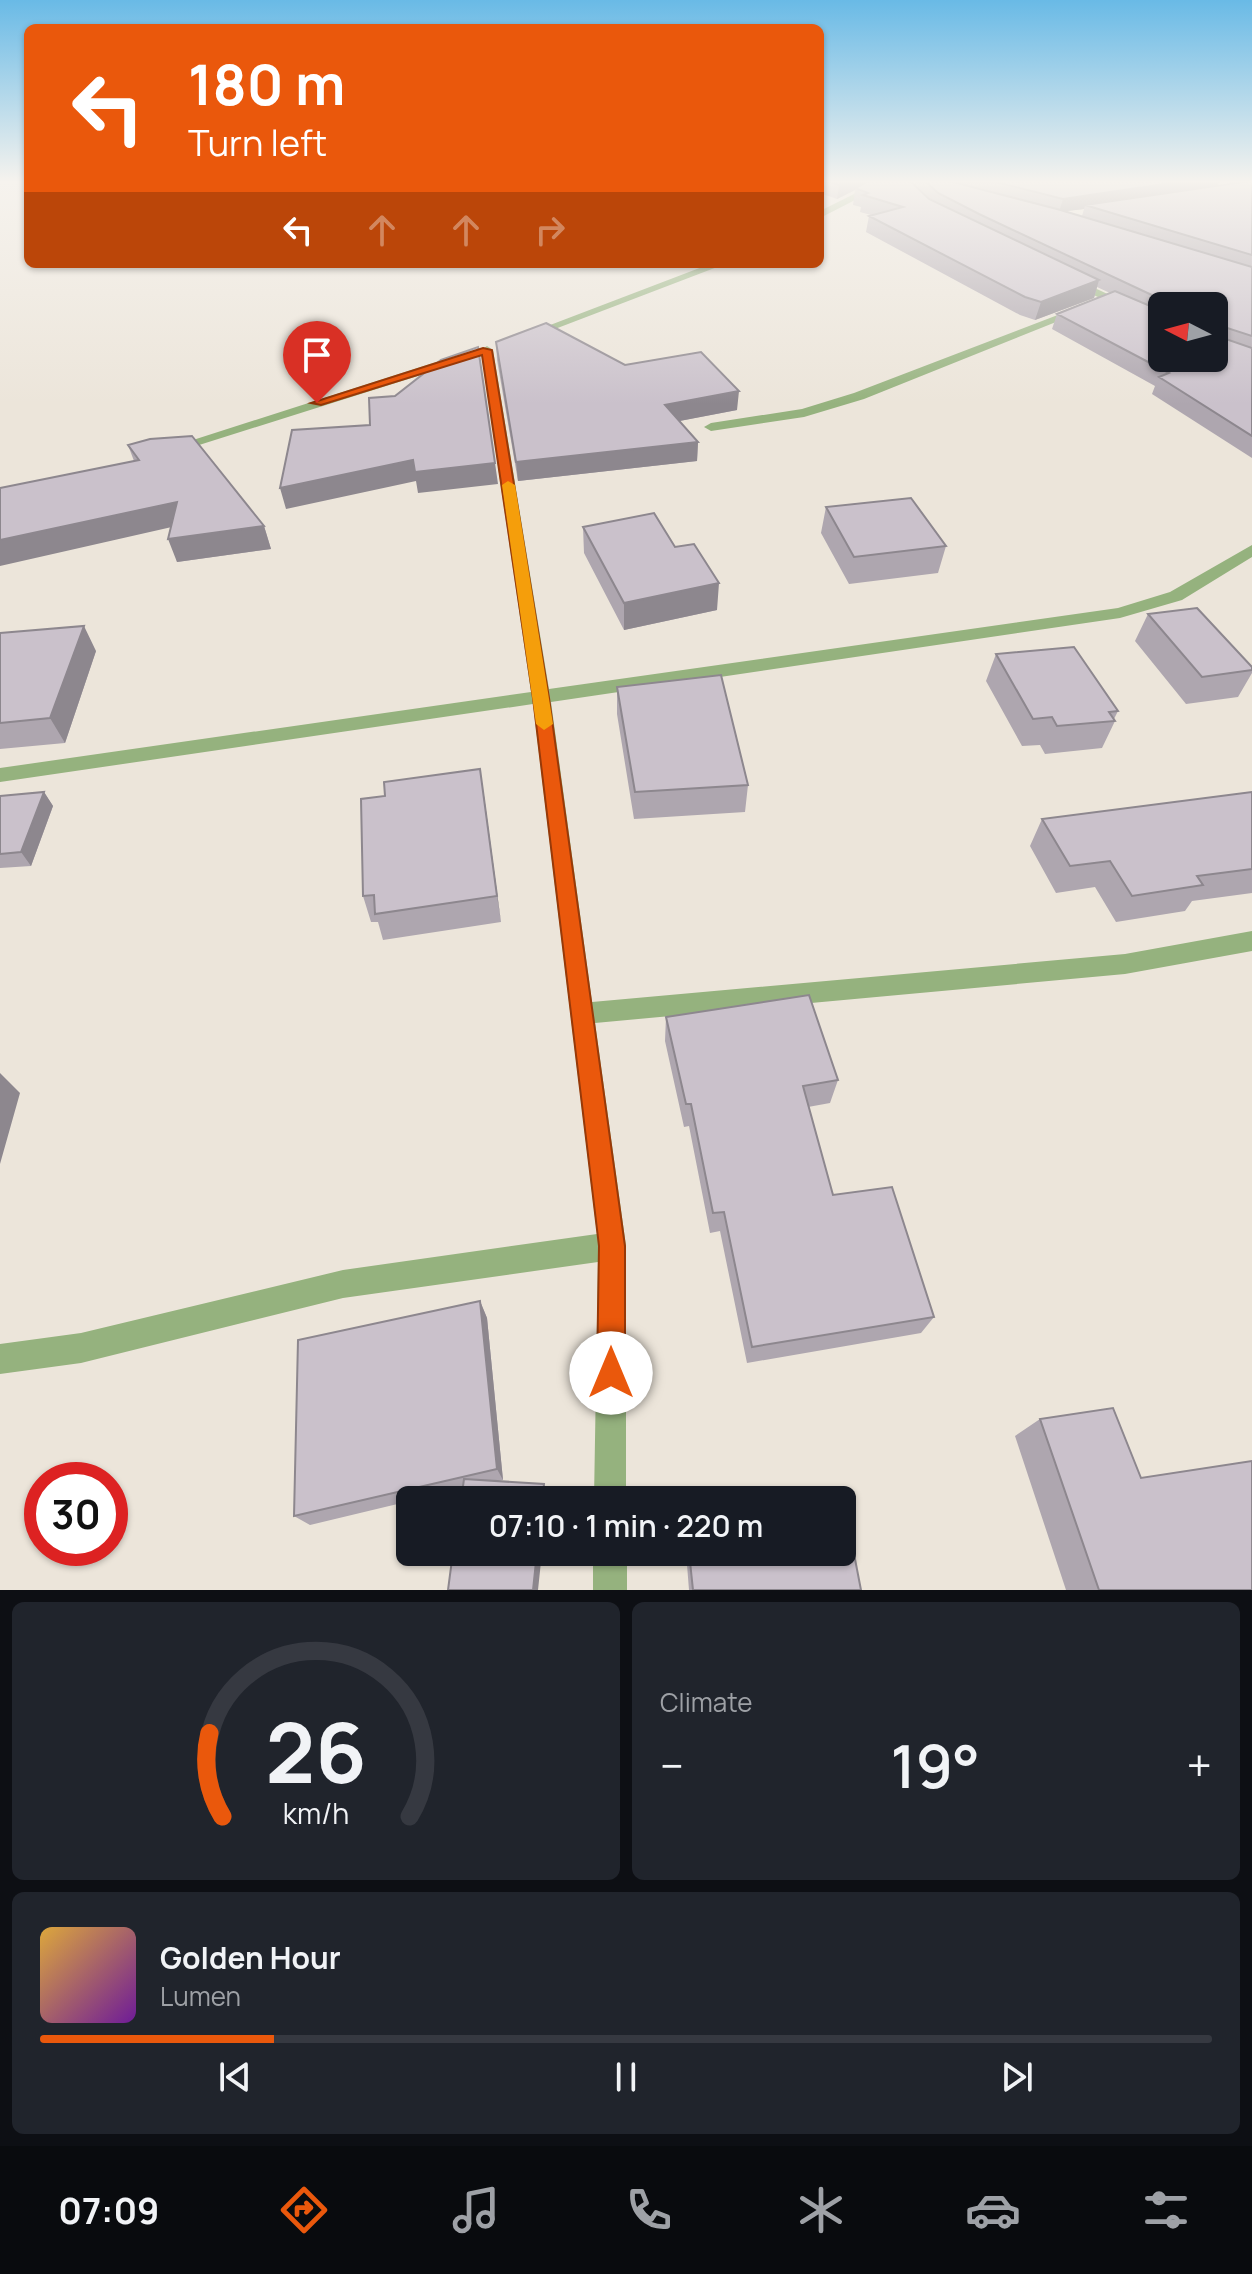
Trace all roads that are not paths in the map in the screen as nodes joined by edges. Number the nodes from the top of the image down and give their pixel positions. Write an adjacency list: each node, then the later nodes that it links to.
1 (709, 268): 5 (street)
2 (1054, 273): 3 (street)
3 (1109, 299): 4 (street); 6 (street)
4 (1148, 317)
5 (501, 345): 7 (street); 9 (street)
6 (711, 427)
7 (164, 452)
8 (1252, 550): 9 (street)
9 (541, 698): 10 (street); 12 (street)
10 (0, 775)
11 (1252, 941): 12 (street)
12 (584, 1013): 13 (street)
13 (612, 1246): 14 (street); 15 (street)
14 (0, 1359)
15 (610, 1486)
16 (610, 1566): 17 (street)
17 (610, 1590)

